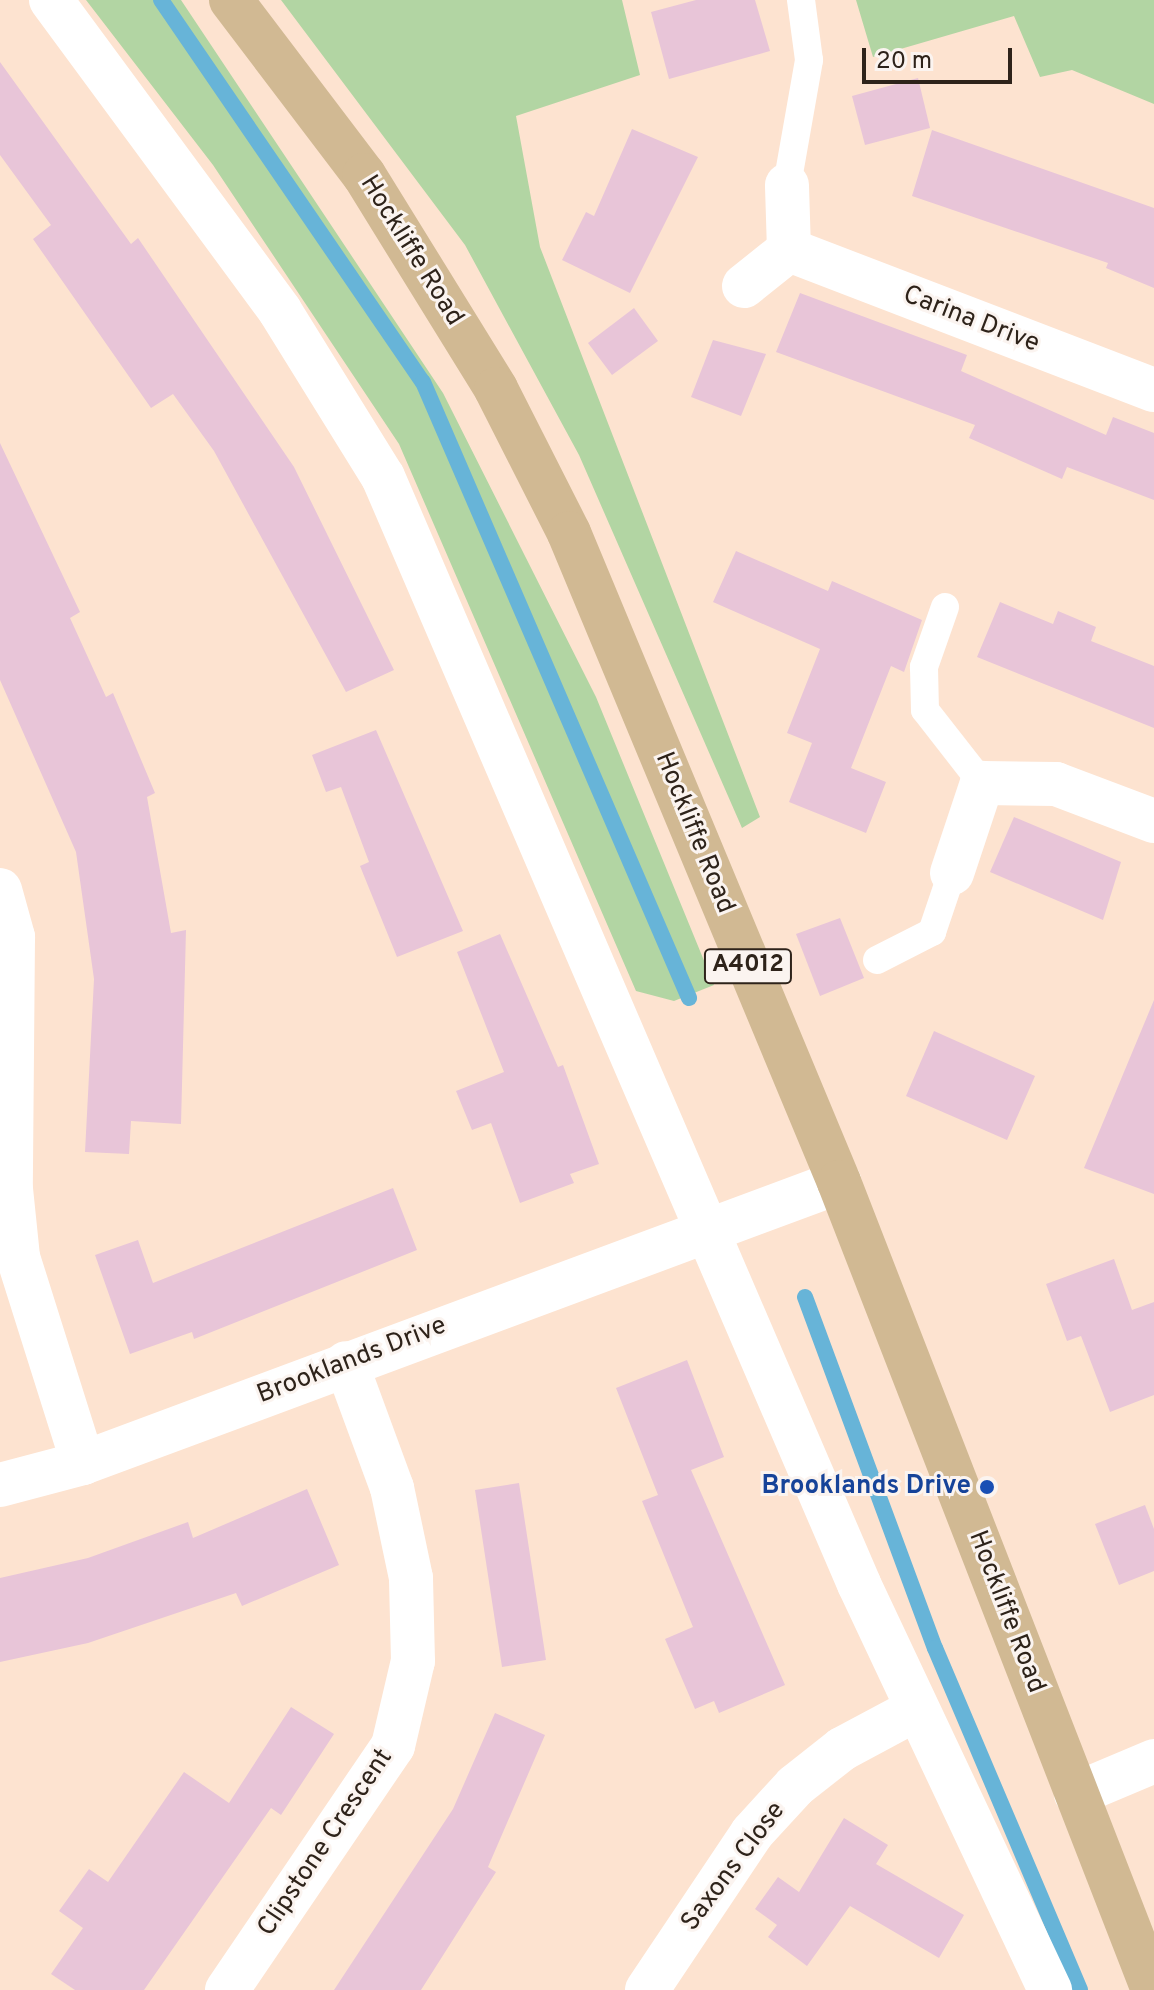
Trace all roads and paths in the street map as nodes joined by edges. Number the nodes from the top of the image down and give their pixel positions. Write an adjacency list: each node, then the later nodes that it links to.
1 (51, 0): 16 (street)
2 (231, 0): 15 (main road, Hockliffe Road / A4012)
3 (801, 0): 4 (lane)
4 (787, 185): 5 (street)
5 (789, 250): 6 (street); 7 (street, Carina Drive)
6 (744, 286)
7 (1154, 390)
8 (945, 607): 9 (lane)
9 (982, 783): 10 (street); 11 (street)
10 (1154, 821)
11 (952, 873): 14 (lane)
12 (0, 890): 13 (street)
13 (7, 938): 18 (street)
14 (877, 960)
15 (839, 1182): 16 (street, Brooklands Drive); 22 (main road, Hockliffe Road / A4012)
16 (705, 1227): 17 (street, Brooklands Drive); 20 (street)
17 (346, 1363): 18 (street, Brooklands Drive); 23 (street, Clipstone Crescent)
18 (83, 1463): 19 (street, Brooklands Drive)
19 (0, 1485)
20 (917, 1709): 24 (street, Saxons Close); 25 (street)
21 (1154, 1761): 22 (street)
22 (1076, 1794): 26 (main road, Hockliffe Road / A4012)
23 (227, 1990)
24 (647, 1990)
25 (1050, 1990)
26 (1153, 1990)

